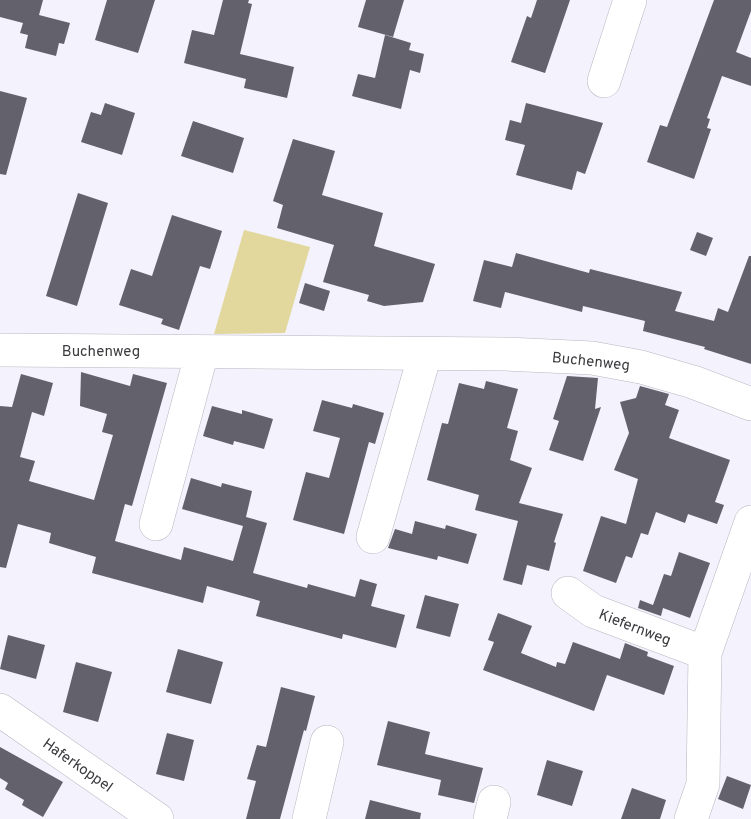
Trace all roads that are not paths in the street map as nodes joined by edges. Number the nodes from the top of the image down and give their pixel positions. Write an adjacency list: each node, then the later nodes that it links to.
1 (630, 0): 2 (street)
2 (604, 81)
3 (0, 350): 4 (street, Buchenweg)
4 (202, 352): 5 (street, Buchenweg); 8 (street)
5 (424, 354): 6 (street, Buchenweg); 9 (street)
6 (751, 404)
7 (751, 522): 11 (street)
8 (156, 524)
9 (373, 537)
10 (568, 593): 11 (street, Kiefernweg)
11 (705, 653): 16 (street)
12 (0, 710): 14 (street, Haferkoppel)
13 (327, 742): 15 (street)
14 (157, 819)
15 (309, 819)
16 (691, 819)

